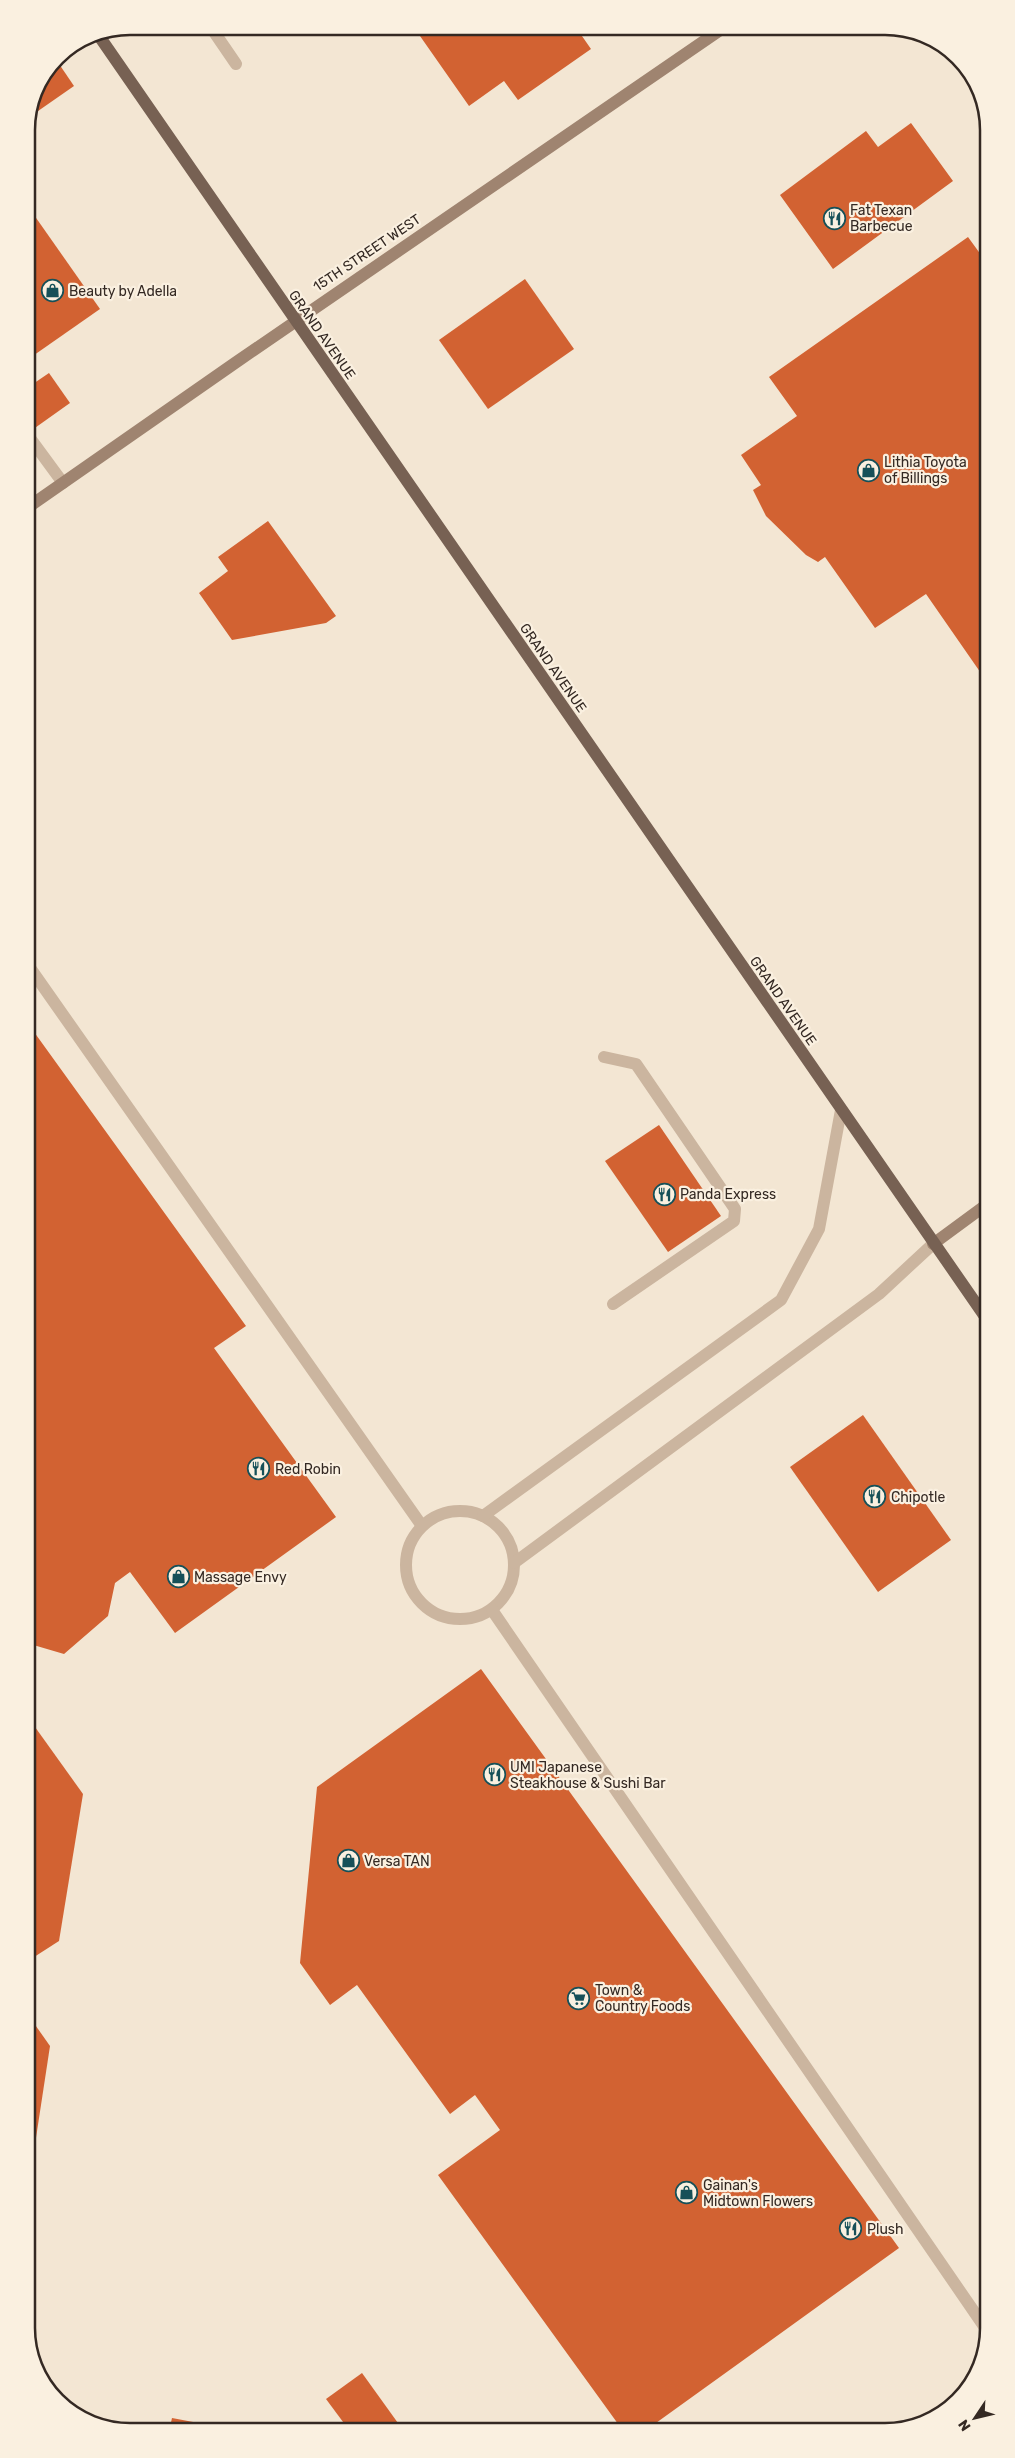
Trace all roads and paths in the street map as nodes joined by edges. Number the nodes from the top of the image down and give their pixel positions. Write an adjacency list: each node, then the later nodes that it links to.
1 (216, 35): 4 (lane)
2 (713, 35): 5 (street, 15TH STREET WEST)
3 (101, 40): 5 (main road, GRAND AVENUE)
4 (236, 64)
5 (295, 322): 7 (street, 15TH STREET WEST); 11 (main road, GRAND AVENUE)
6 (35, 445): 7 (lane)
7 (62, 483): 8 (street, 15TH STREET WEST)
8 (35, 502)
9 (35, 975): 17 (lane)
10 (604, 1057): 14 (lane)
11 (840, 1110): 13 (main road, GRAND AVENUE); 16 (lane)
12 (980, 1209): 13 (street)
13 (933, 1244): 15 (main road, GRAND AVENUE); 18 (lane)
14 (613, 1304)
15 (980, 1310)
16 (483, 1516): 17 (lane); 18 (lane)
17 (422, 1526): 19 (lane)
18 (514, 1563): 19 (lane)
19 (492, 1610): 20 (lane)
20 (980, 2320)

